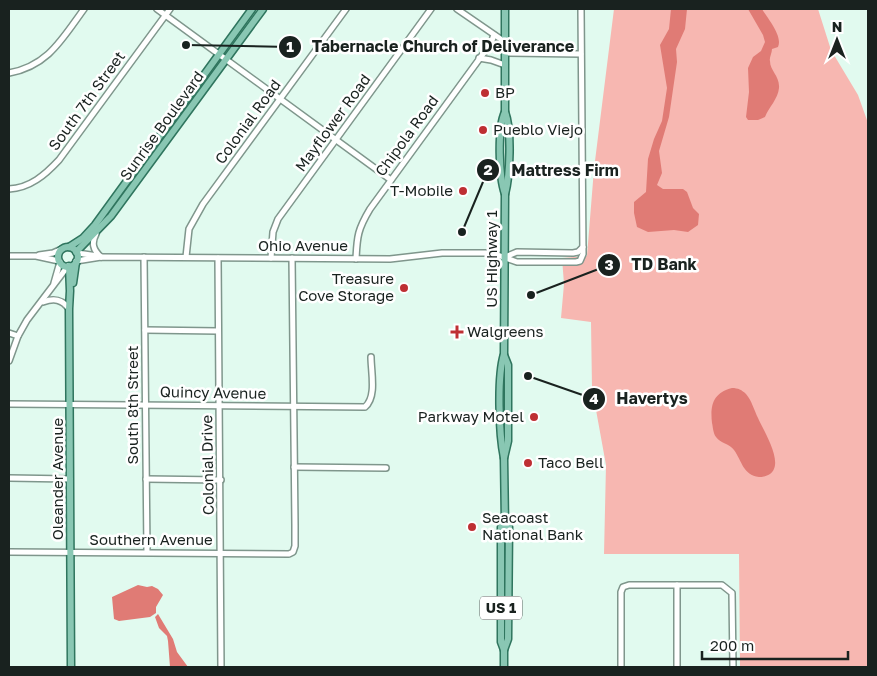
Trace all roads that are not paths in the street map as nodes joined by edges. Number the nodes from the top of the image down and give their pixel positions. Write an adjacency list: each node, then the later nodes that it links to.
1 (84, 9): 20 (street)
2 (157, 9): 11 (street)
3 (170, 9): 11 (street, South 7th Street)
4 (252, 9): 15 (main road, Sunrise Boulevard)
5 (263, 9): 18 (main road, Sunrise Boulevard)
6 (346, 9): 21 (street, Colonial Road)
7 (431, 9): 22 (street, Mayflower Road)
8 (457, 9): 12 (street)
9 (505, 9): 13 (main road, US Highway 1 / US 1)
10 (581, 9): 16 (street)
11 (165, 15): 15 (street); 24 (street, South 7th Street)
12 (494, 35): 13 (street); 17 (street, Chipola Road)
13 (505, 42): 14 (main road, US Highway 1 / US 1)
14 (505, 53): 16 (street); 19 (main road, US Highway 1 / US 1)
15 (219, 54): 18 (street); 27 (main road, Sunrise Boulevard)
16 (582, 54): 26 (street)
17 (479, 58): 19 (street); 23 (street, Chipola Road)
18 (226, 59): 21 (street); 25 (main road, Sunrise Boulevard)
19 (505, 65): 33 (main road, US Highway 1 / US 1)
20 (9, 73)
21 (281, 99): 22 (street); 34 (street, Colonial Road)
22 (337, 139): 23 (street); 36 (street, Mayflower Road)
23 (391, 180): 38 (street, Chipola Road)
24 (9, 189)
25 (96, 233): 28 (main road, Sunrise Boulevard); 31 (street)
26 (583, 246): 33 (street, Ohio Avenue); 33 (street, Ohio Avenue)
27 (65, 248): 28 (main road); 30 (street); 39 (main road)
28 (76, 252): 31 (street, Ohio Avenue); 40 (main road)
29 (9, 256): 30 (street)
30 (36, 256): 39 (street)
31 (101, 257): 32 (street, Ohio Avenue); 40 (street, Ohio Avenue)
32 (144, 257): 34 (street, Ohio Avenue); 46 (street, South 8th Street)
33 (504, 257): 38 (street, Ohio Avenue); 70 (main road, US Highway 1 / US 1)
34 (186, 258): 35 (street, Ohio Avenue)
35 (218, 258): 36 (street, Ohio Avenue); 47 (street, Colonial Drive)
36 (270, 258): 37 (street, Ohio Avenue)
37 (292, 258): 38 (street, Ohio Avenue); 56 (street)
38 (356, 259)
39 (60, 262): 41 (main road); 42 (street)
40 (76, 262): 41 (main road); 43 (main road, Oleander Avenue)
41 (68, 266): 42 (street); 43 (main road, Oleander Avenue)
42 (52, 287): 44 (street)
43 (70, 291): 45 (main road, Oleander Avenue)
44 (42, 302): 45 (street); 49 (street)
45 (69, 309): 53 (main road, Oleander Avenue)
46 (145, 330): 47 (street); 54 (street, South 8th Street)
47 (218, 331): 55 (street, Colonial Drive)
48 (9, 333): 49 (street)
49 (18, 336): 51 (street)
50 (371, 358): 56 (street, Quincy Avenue)
51 (9, 361)
52 (9, 404): 53 (street, Quincy Avenue)
53 (70, 404): 54 (street, Quincy Avenue); 60 (main road, Oleander Avenue)
54 (146, 404): 55 (street, Quincy Avenue); 61 (street, South 8th Street)
55 (220, 406): 56 (street, Quincy Avenue); 62 (street, Colonial Drive)
56 (294, 406): 57 (street)
57 (294, 467): 58 (street); 66 (street, Southern Avenue)
58 (386, 468)
59 (9, 478): 60 (street)
60 (70, 478): 64 (main road, Oleander Avenue)
61 (146, 479): 62 (street); 65 (street, South 8th Street)
62 (221, 480): 66 (street, Colonial Drive)
63 (9, 552): 64 (street, Southern Avenue)
64 (71, 552): 65 (street, Southern Avenue); 68 (main road, Oleander Avenue)
65 (147, 552): 66 (street, Southern Avenue)
66 (221, 553): 69 (street)
67 (677, 585): 71 (street); 72 (street); 73 (street)
68 (71, 667)
69 (221, 667)
70 (504, 667)
71 (621, 667)
72 (677, 667)
73 (733, 667)

